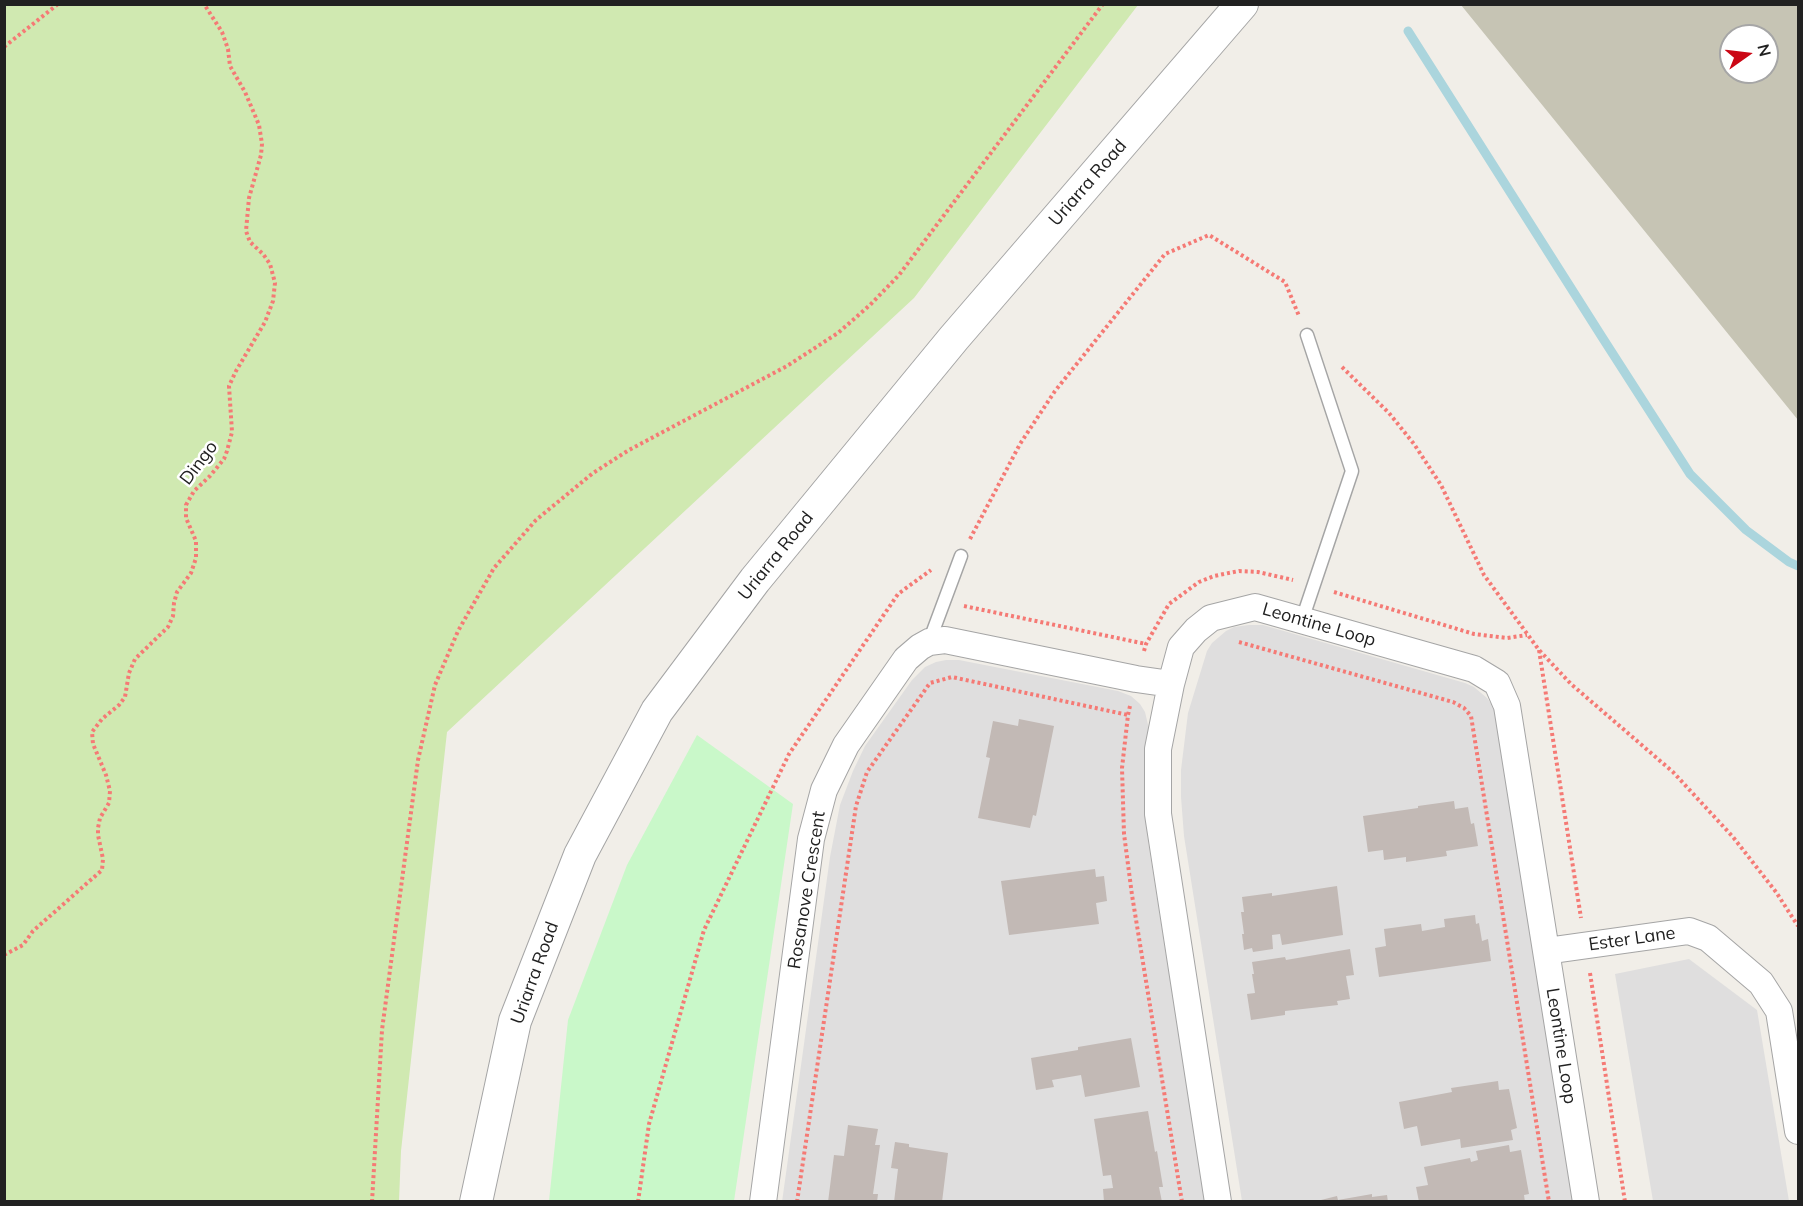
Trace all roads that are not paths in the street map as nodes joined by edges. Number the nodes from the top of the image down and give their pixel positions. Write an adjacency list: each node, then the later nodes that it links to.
1 (1242, 4): 10 (street, Uriarra Road)
2 (1307, 335): 4 (lane)
3 (962, 556): 5 (lane)
4 (1302, 620): 6 (street, Leontine Loop); 7 (street, Leontine Loop)
5 (929, 642): 6 (street); 11 (street, Rosanove Crescent)
6 (1171, 684): 12 (street, Leontine Loop)
7 (1546, 951): 8 (street, Ester Lane); 13 (street, Leontine Loop)
8 (1791, 1035): 9 (street, Ester Lane)
9 (1798, 1131)
10 (476, 1202)
11 (763, 1202)
12 (1218, 1202)
13 (1586, 1202)

